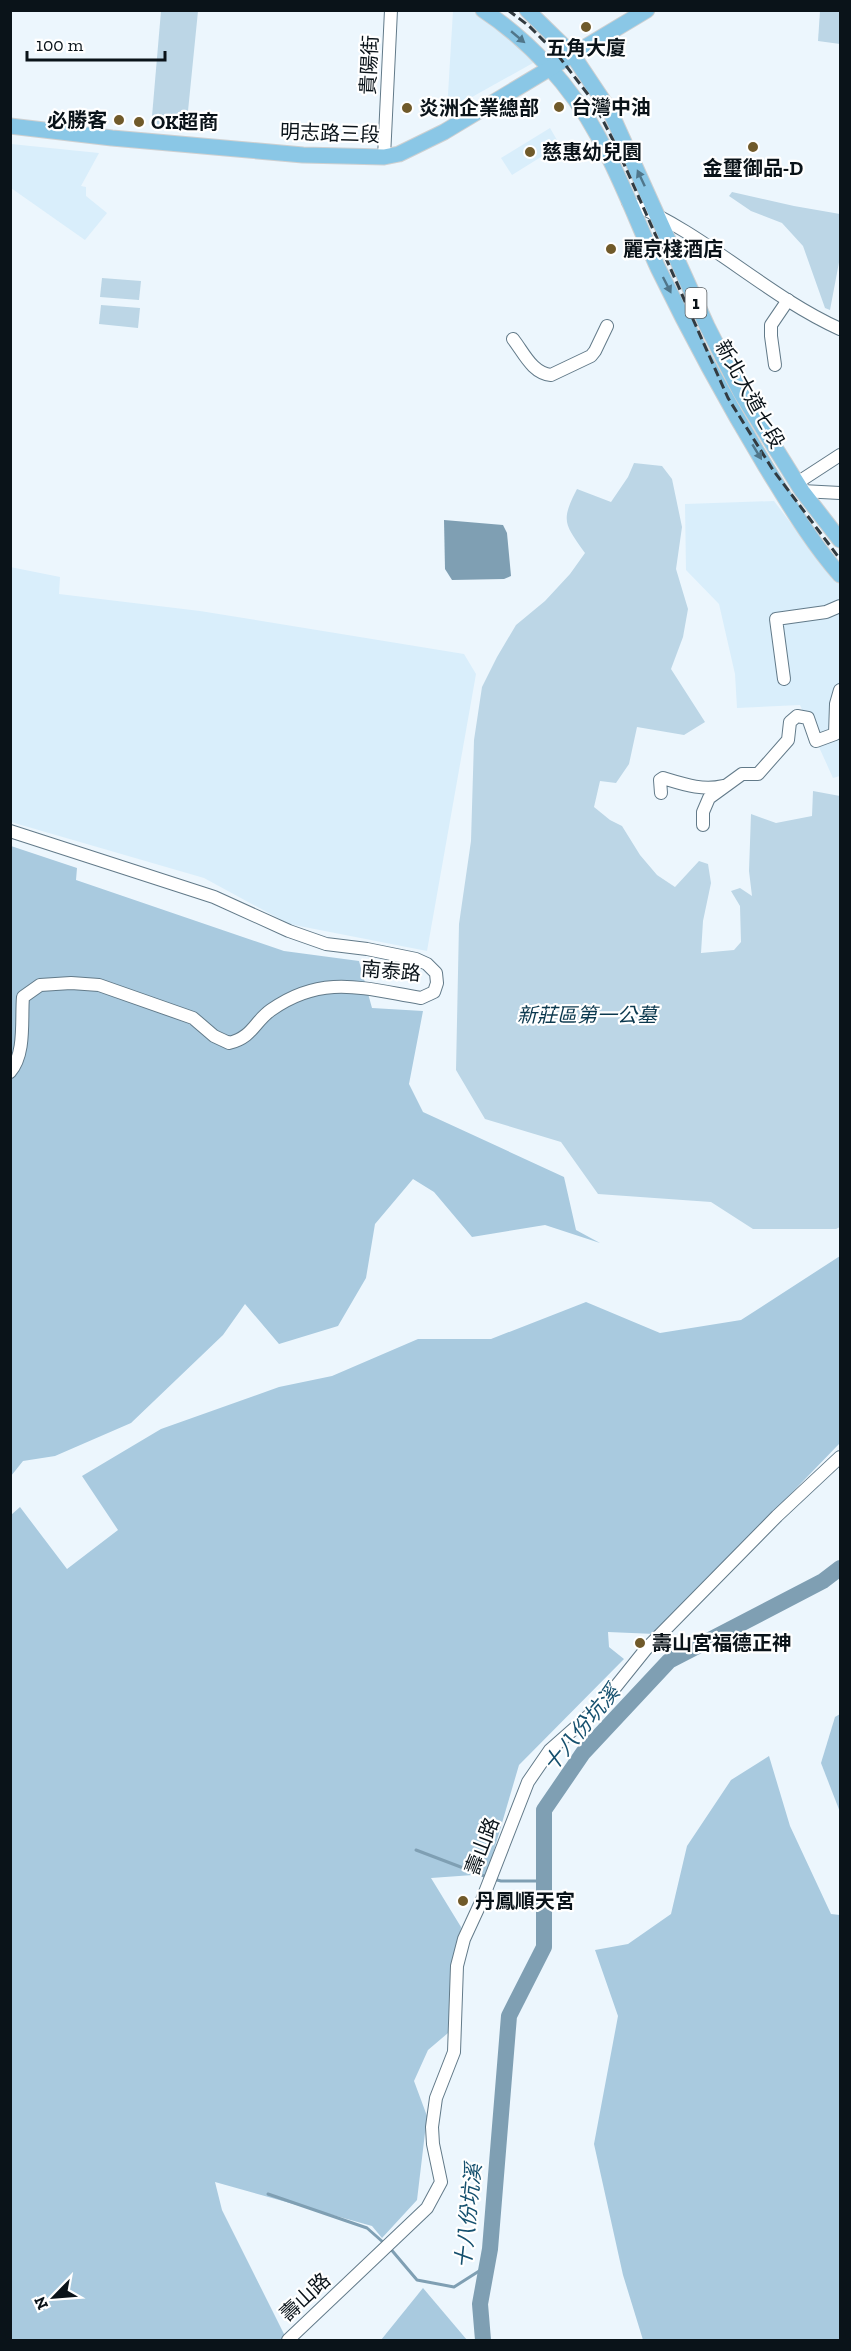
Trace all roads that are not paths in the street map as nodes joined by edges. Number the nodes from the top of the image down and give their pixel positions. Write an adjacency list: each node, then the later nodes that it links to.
1 (391, 10): 8 (street, 貴陽街)
2 (483, 10): 6 (main road, 1, one-way to 6)
3 (527, 10): 5 (main road, 1)
4 (647, 10): 5 (main road, 明志路三段)
5 (572, 54): 6 (main road, 明志路三段); 10 (main road, 新北大道七段 / 1, one-way to 5)
6 (551, 68): 8 (main road, 明志路三段); 9 (main road, 新北大道七段 / 1)
7 (10, 126): 8 (main road, 明志路三段)
8 (384, 157)
9 (628, 202): 10 (street); 20 (main road, 新北大道七段 / 1, one-way to 20)
10 (657, 214): 11 (street); 17 (main road, 新北大道七段 / 1)
11 (788, 300): 13 (street); 15 (street)
12 (607, 326): 14 (street)
13 (840, 329)
14 (513, 339)
15 (775, 364)
16 (840, 455): 17 (street)
17 (800, 487): 18 (street); 19 (main road, 新北大道七段 / 1)
18 (840, 493)
19 (840, 540)
20 (840, 575)
21 (840, 606): 22 (street)
22 (784, 678)
23 (840, 690): 24 (street)
24 (727, 785): 25 (street); 26 (street)
25 (661, 793)
26 (703, 825)
27 (10, 831): 28 (street, 南泰路)
28 (10, 1072)
29 (840, 1457): 30 (street, 壽山路)
30 (288, 2340)

